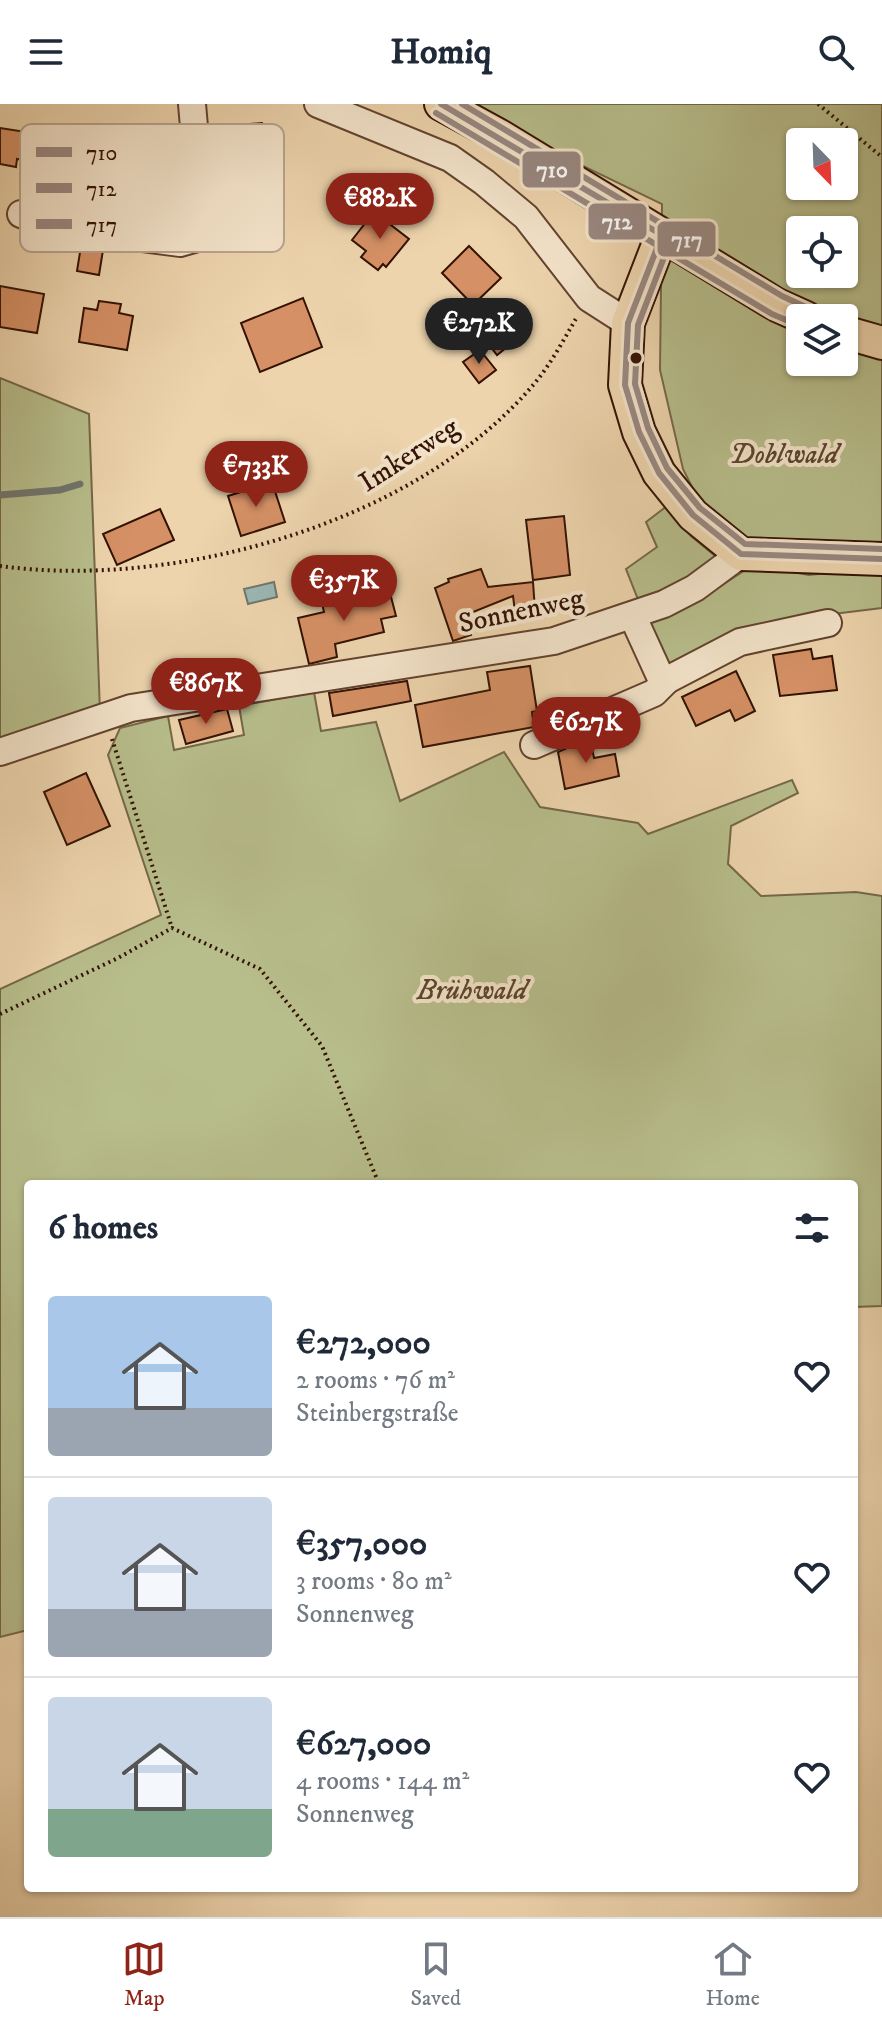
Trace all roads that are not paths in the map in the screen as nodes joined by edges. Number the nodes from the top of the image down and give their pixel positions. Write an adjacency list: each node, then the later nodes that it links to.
1 (192, 104): 4 (street)
2 (318, 104): 7 (street)
3 (441, 104): 5 (main road)
4 (194, 124)
5 (662, 235): 6 (main road); 7 (main road)
6 (786, 309)
7 (628, 323): 10 (main road)
8 (858, 336): 9 (main road)
9 (882, 343)
10 (741, 554): 11 (main road); 12 (street, Sonnenweg)
11 (882, 559)
12 (633, 617): 14 (street); 16 (street, Sonnenweg)
13 (828, 623): 14 (street)
14 (667, 680): 15 (street)
15 (534, 745)
16 (0, 752)

